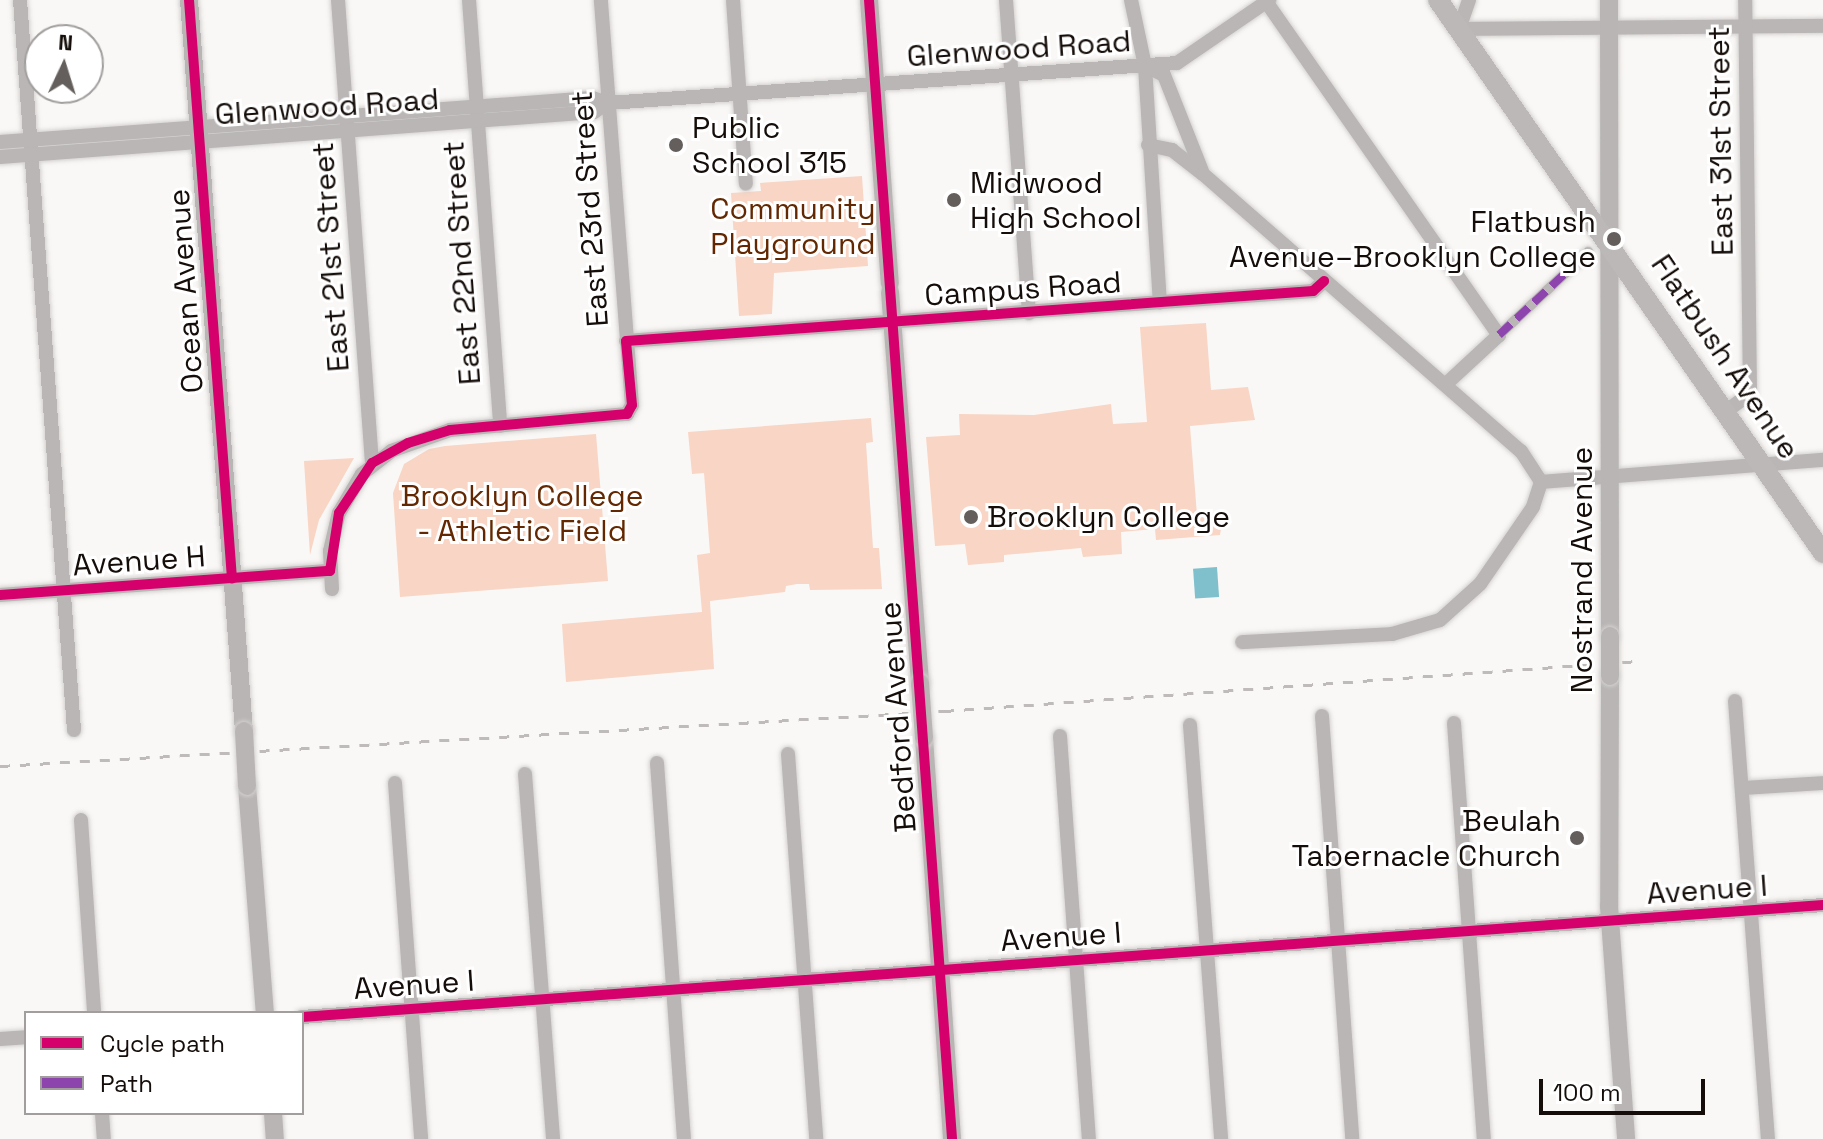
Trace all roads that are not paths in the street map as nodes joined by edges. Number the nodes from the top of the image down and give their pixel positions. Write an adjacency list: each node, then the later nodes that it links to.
1 (20, 0): 29 (street)
2 (189, 0): 28 (main road, Ocean Avenue)
3 (338, 0): 25 (street, East 21st Street)
4 (469, 0): 24 (street, East 22nd Street)
5 (601, 0): 23 (street, East 23rd Street)
6 (733, 0): 22 (street)
7 (869, 0): 21 (main road, Bedford Avenue)
8 (1006, 0): 20 (street)
9 (1131, 0): 19 (street)
10 (1438, 0): 18 (main road, Flatbush Avenue)
11 (1469, 0): 18 (street)
12 (1609, 0): 17 (main road, Nostrand Avenue)
13 (1745, 0): 16 (street, East 31st Street)
14 (1267, 1): 19 (street, Glenwood Road); 42 (street)
15 (1823, 26): 16 (street)
16 (1745, 27): 17 (street); 45 (street, East 31st Street)
17 (1609, 28): 18 (street); 36 (main road, Nostrand Avenue)
18 (1459, 29): 36 (main road, Flatbush Avenue)
19 (1145, 66): 20 (street, Glenwood Road); 31 (street); 34 (street)
20 (1011, 75): 21 (street, Glenwood Road); 40 (street)
21 (875, 85): 22 (street, Glenwood Road); 41 (main road, Bedford Avenue)
22 (739, 94): 23 (street, Glenwood Road); 35 (street)
23 (608, 103): 24 (street, Glenwood Road); 26 (street, Glenwood Road); 43 (street, East 23rd Street)
24 (477, 106): 25 (street, Glenwood Road); 26 (street, East 22nd Street)
25 (346, 116): 27 (street, East 21st Street); 28 (street, Glenwood Road)
26 (478, 122): 27 (street, Glenwood Road); 46 (street, East 22nd Street)
27 (348, 132): 28 (street, Glenwood Road); 48 (street, East 21st Street)
28 (199, 135): 29 (street, Glenwood Road); 32 (street, Glenwood Road); 54 (main road, Ocean Avenue)
29 (30, 139): 30 (street, Glenwood Road); 32 (street)
30 (0, 142)
31 (1148, 145): 34 (street); 39 (street)
32 (31, 155): 33 (street, Glenwood Road); 56 (street)
33 (0, 157)
34 (1203, 174): 38 (street)
35 (746, 184)
36 (1611, 244): 45 (main road, Flatbush Avenue); 50 (main road, Nostrand Avenue)
37 (1588, 252): 42 (street)
38 (1324, 281): 39 (street, Campus Road); 44 (street)
39 (1160, 303): 40 (street, Campus Road)
40 (1029, 313): 41 (street, Campus Road)
41 (893, 322): 43 (street, Campus Road); 79 (main road, Bedford Avenue, bridge)
42 (1499, 335): 44 (street)
43 (626, 341): 46 (street, East 23rd Street)
44 (1446, 384): 51 (street)
45 (1725, 412): 49 (main road, Flatbush Avenue)
46 (500, 426): 48 (street)
47 (1823, 460): 49 (street)
48 (372, 463): 53 (street)
49 (1760, 463): 50 (street); 52 (main road, Flatbush Avenue)
50 (1611, 477): 51 (street); 74 (main road, Nostrand Avenue, bridge)
51 (1541, 482): 58 (street)
52 (1823, 553)
53 (330, 571): 54 (street, Avenue H); 55 (street)
54 (232, 578): 56 (street, Avenue H); 85 (main road, Ocean Avenue, bridge)
55 (332, 589)
56 (64, 591): 57 (street, Avenue H); 63 (street)
57 (0, 595)
58 (1242, 642)
59 (1735, 701): 70 (street)
60 (1322, 716): 76 (street)
61 (1454, 723): 75 (street)
62 (1190, 725): 77 (street)
63 (74, 730)
64 (1060, 736): 78 (street)
65 (788, 754): 80 (street)
66 (657, 763): 81 (street)
67 (525, 774): 82 (street)
68 (395, 783): 83 (street)
69 (1823, 783): 70 (street)
70 (1742, 788): 73 (street)
71 (81, 820): 84 (street)
72 (1823, 905): 73 (street, Avenue I)
73 (1751, 910): 74 (street, Avenue I); 103 (street)
74 (1609, 921): 75 (street, Avenue I); 102 (main road, Nostrand Avenue)
75 (1469, 931): 76 (street, Avenue I); 101 (street)
76 (1338, 941): 77 (street, Avenue I); 100 (street)
77 (1207, 950): 78 (street, Avenue I); 99 (street)
78 (1076, 960): 79 (street, Avenue I); 98 (street)
79 (940, 970): 80 (street, Avenue I); 97 (main road, Bedford Avenue)
80 (804, 980): 81 (street, Avenue I); 96 (street)
81 (673, 989): 82 (street, Avenue I); 95 (street)
82 (542, 999): 83 (street, Avenue I); 94 (street)
83 (412, 1009): 86 (street, Avenue I); 93 (street)
84 (94, 1011)
85 (265, 1011)
86 (304, 1017)
87 (24, 1037): 88 (street)
88 (0, 1039)
89 (102, 1115): 91 (street)
90 (273, 1115): 92 (main road)
91 (104, 1139)
92 (275, 1139)
93 (421, 1139)
94 (553, 1139)
95 (684, 1139)
96 (816, 1139)
97 (952, 1139)
98 (1089, 1139)
99 (1221, 1139)
100 (1352, 1139)
101 (1484, 1139)
102 (1626, 1139)
103 (1768, 1139)

